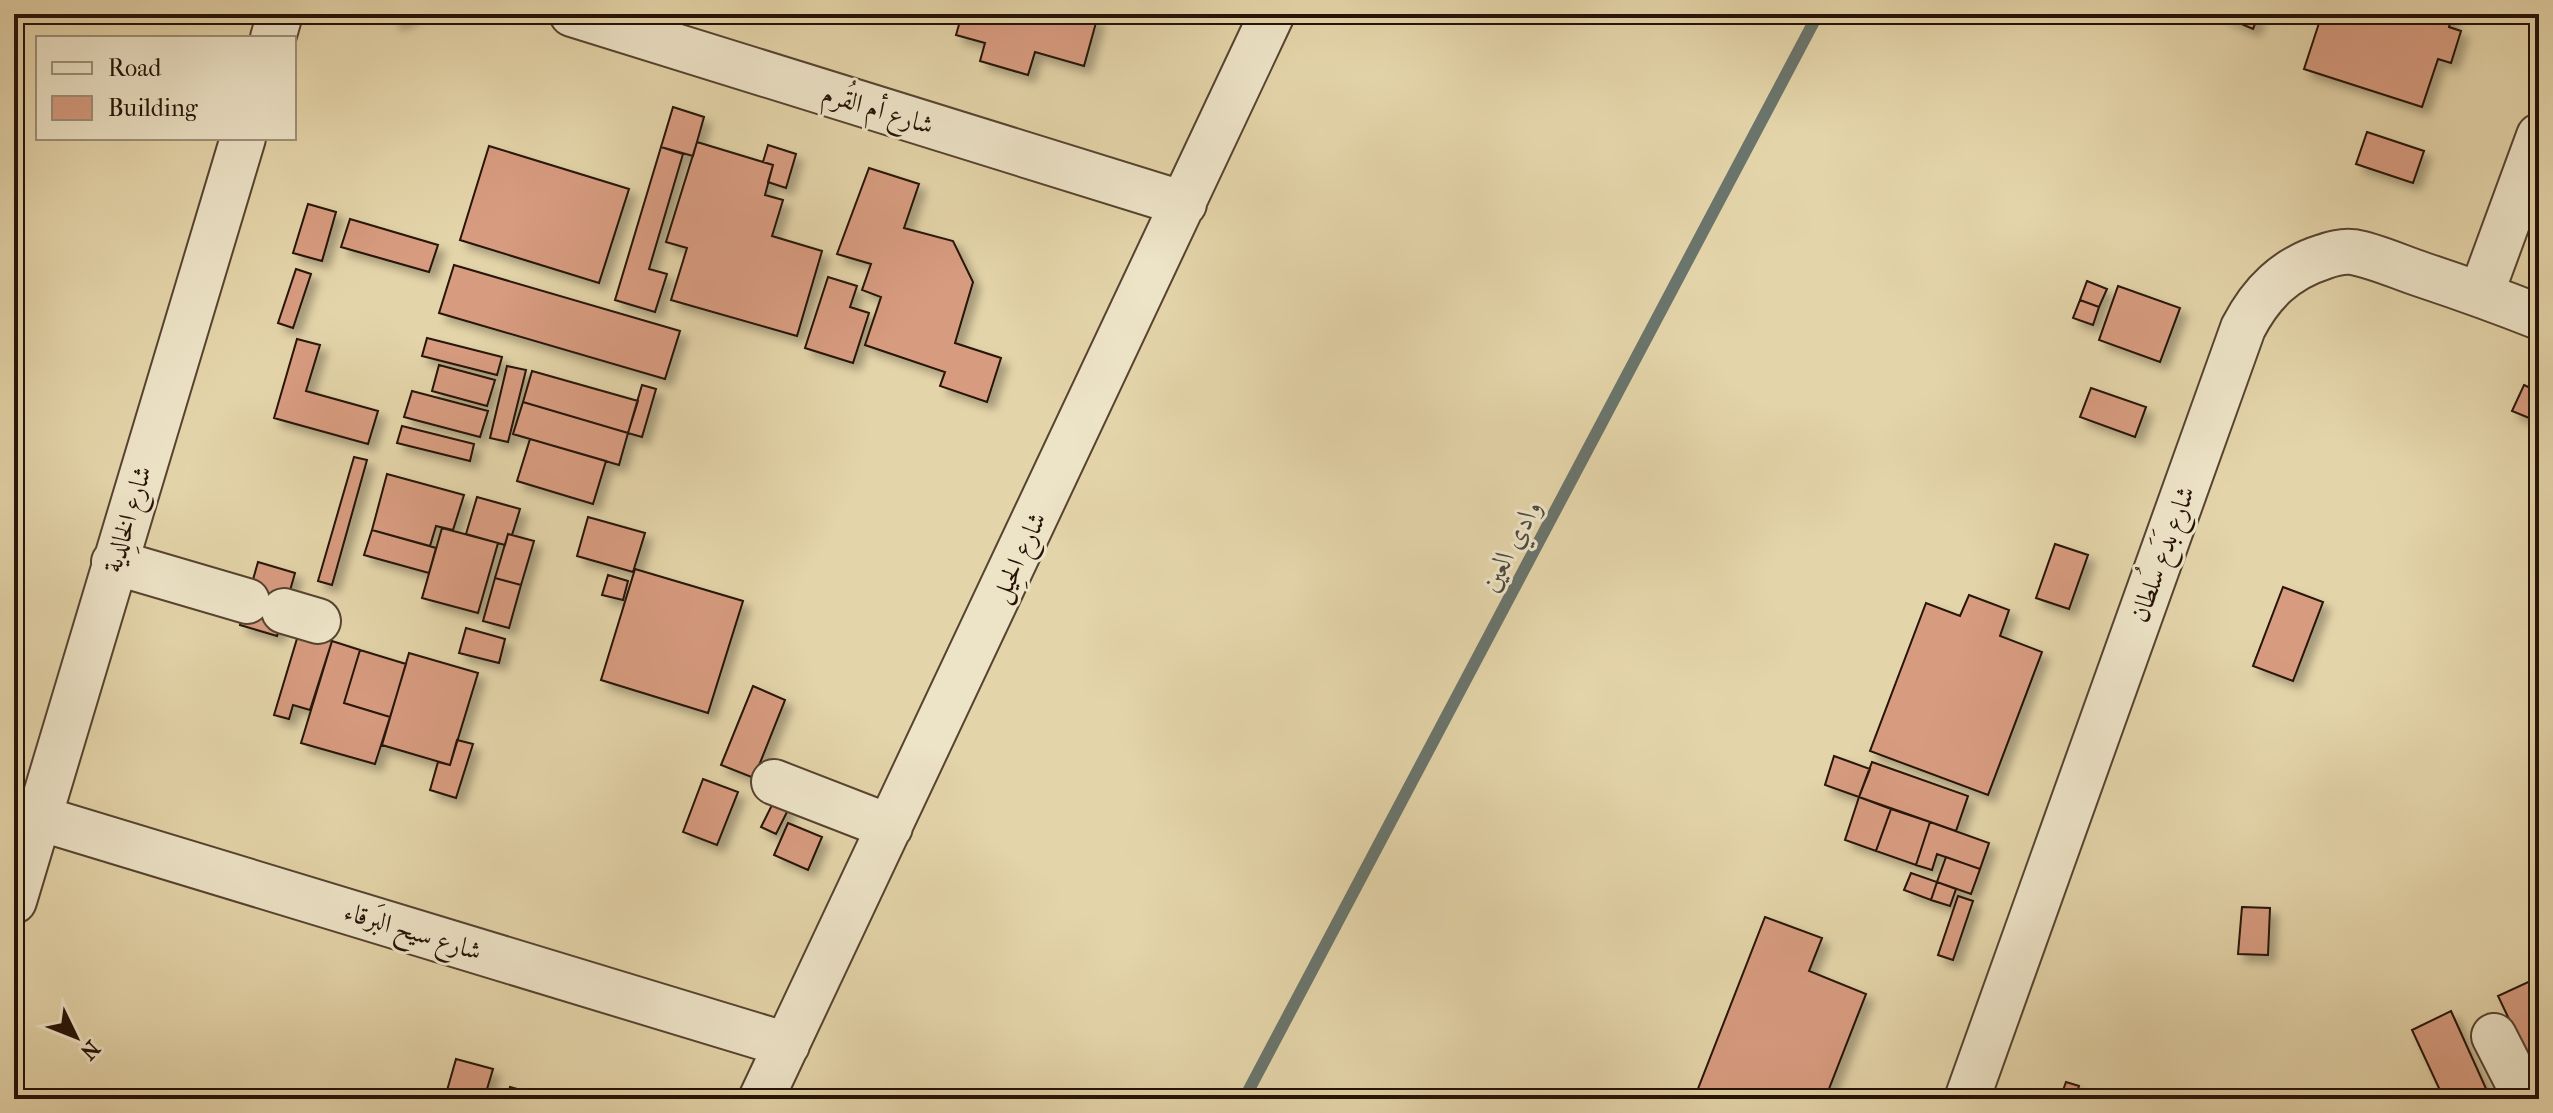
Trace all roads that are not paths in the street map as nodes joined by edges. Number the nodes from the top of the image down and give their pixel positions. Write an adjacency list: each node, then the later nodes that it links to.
1 (280, 14): 4 (street)
2 (572, 14): 7 (street, شارع أم القُرم)
3 (1272, 14): 7 (street, شارع الحِيل)
4 (274, 36)
5 (2539, 136): 8 (street)
6 (242, 140): 10 (street, شارع الخالِدية)
7 (1184, 204): 14 (street, شارع الحِيل)
8 (2481, 294): 9 (street, شارع بَدَع سُلطان); 19 (street, شارع بَدَع سُلطان)
9 (2539, 317)
10 (114, 562): 11 (street); 13 (street, شارع الخالِدية)
11 (283, 611)
12 (774, 782): 14 (street)
13 (39, 818): 15 (street, شارع الخالِدية); 17 (street, شارع سيح البَرقاء)
14 (890, 827): 17 (street, شارع الحِيل)
15 (14, 901)
16 (2494, 1036): 20 (street)
17 (787, 1045): 18 (street, شارع الحِيل)
18 (761, 1099)
19 (1967, 1099)
20 (2537, 1099)

